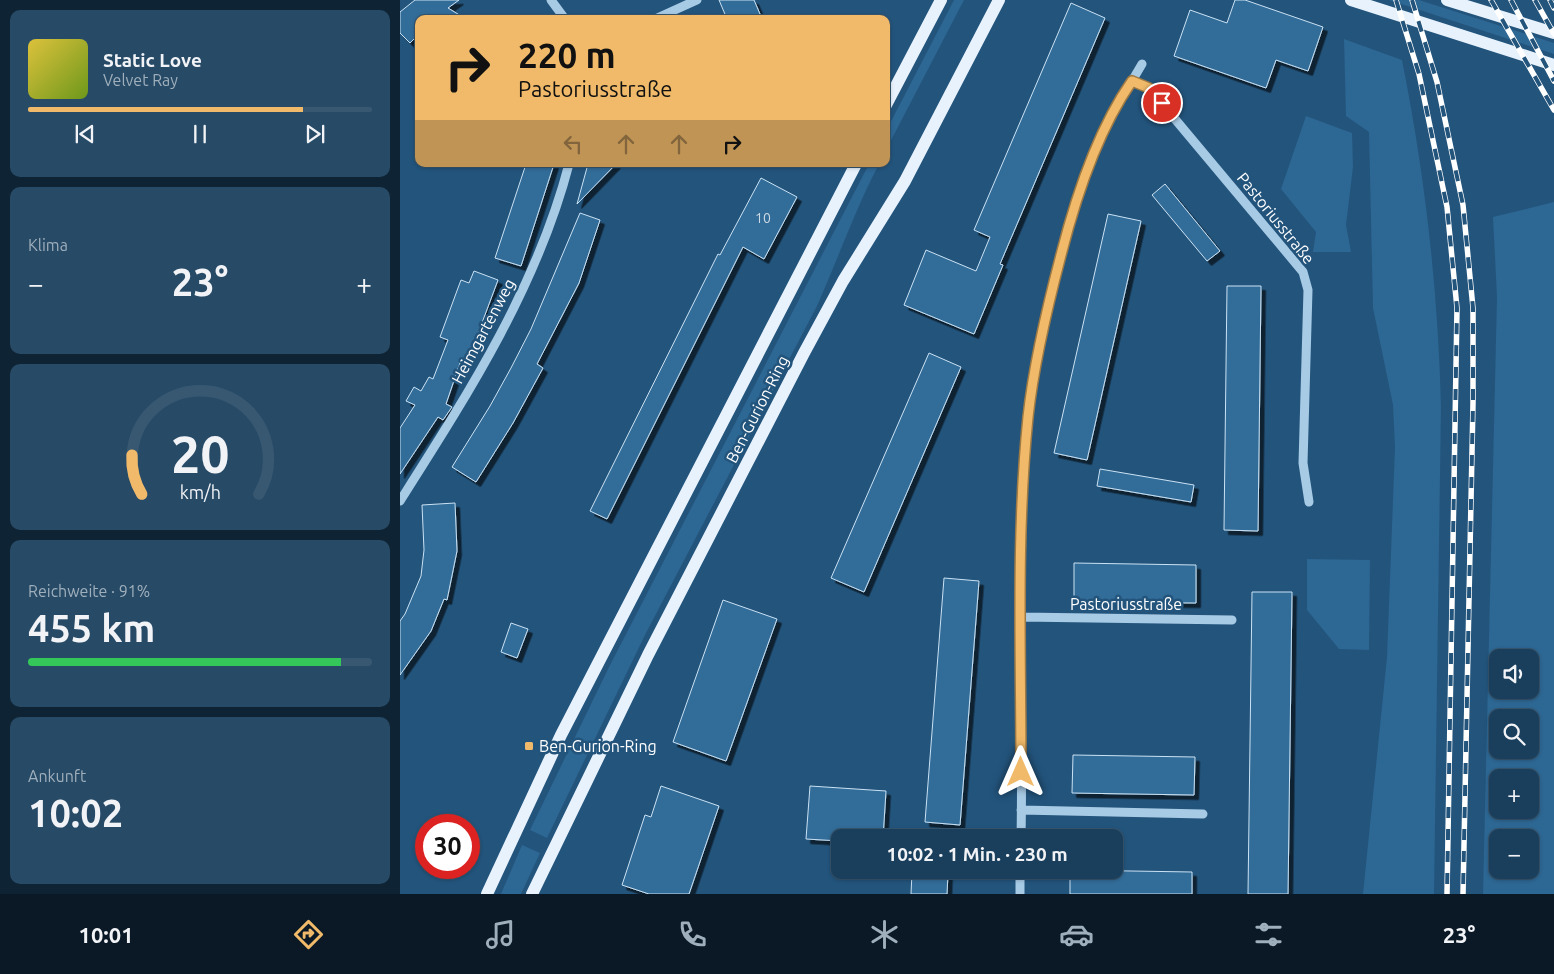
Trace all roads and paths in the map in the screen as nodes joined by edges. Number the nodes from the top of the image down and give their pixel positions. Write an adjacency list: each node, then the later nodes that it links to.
1 (551, 0): 7 (street)
2 (697, 0): 8 (street)
3 (941, 0): 13 (main road)
4 (999, 0): 25 (main road, Ben-Gurion-Ring)
5 (1350, 0): 11 (main road)
6 (1446, 0): 9 (main road)
7 (562, 15)
8 (665, 15)
9 (1554, 33)
10 (1142, 64): 12 (street)
11 (1554, 65)
12 (1132, 81): 17 (street, Pastoriusstraße); 18 (street)
13 (890, 97)
14 (568, 167): 16 (street, Heimgartenweg)
15 (854, 167): 24 (main road, Ben-Gurion-Ring)
16 (400, 501)
17 (1309, 502)
18 (1021, 617): 19 (street, Pastoriusstraße); 20 (street)
19 (1232, 620)
20 (1021, 810): 21 (street); 22 (street)
21 (1203, 814)
22 (1020, 829)
23 (1020, 879): 26 (street)
24 (488, 894)
25 (532, 894)
26 (1020, 894)

